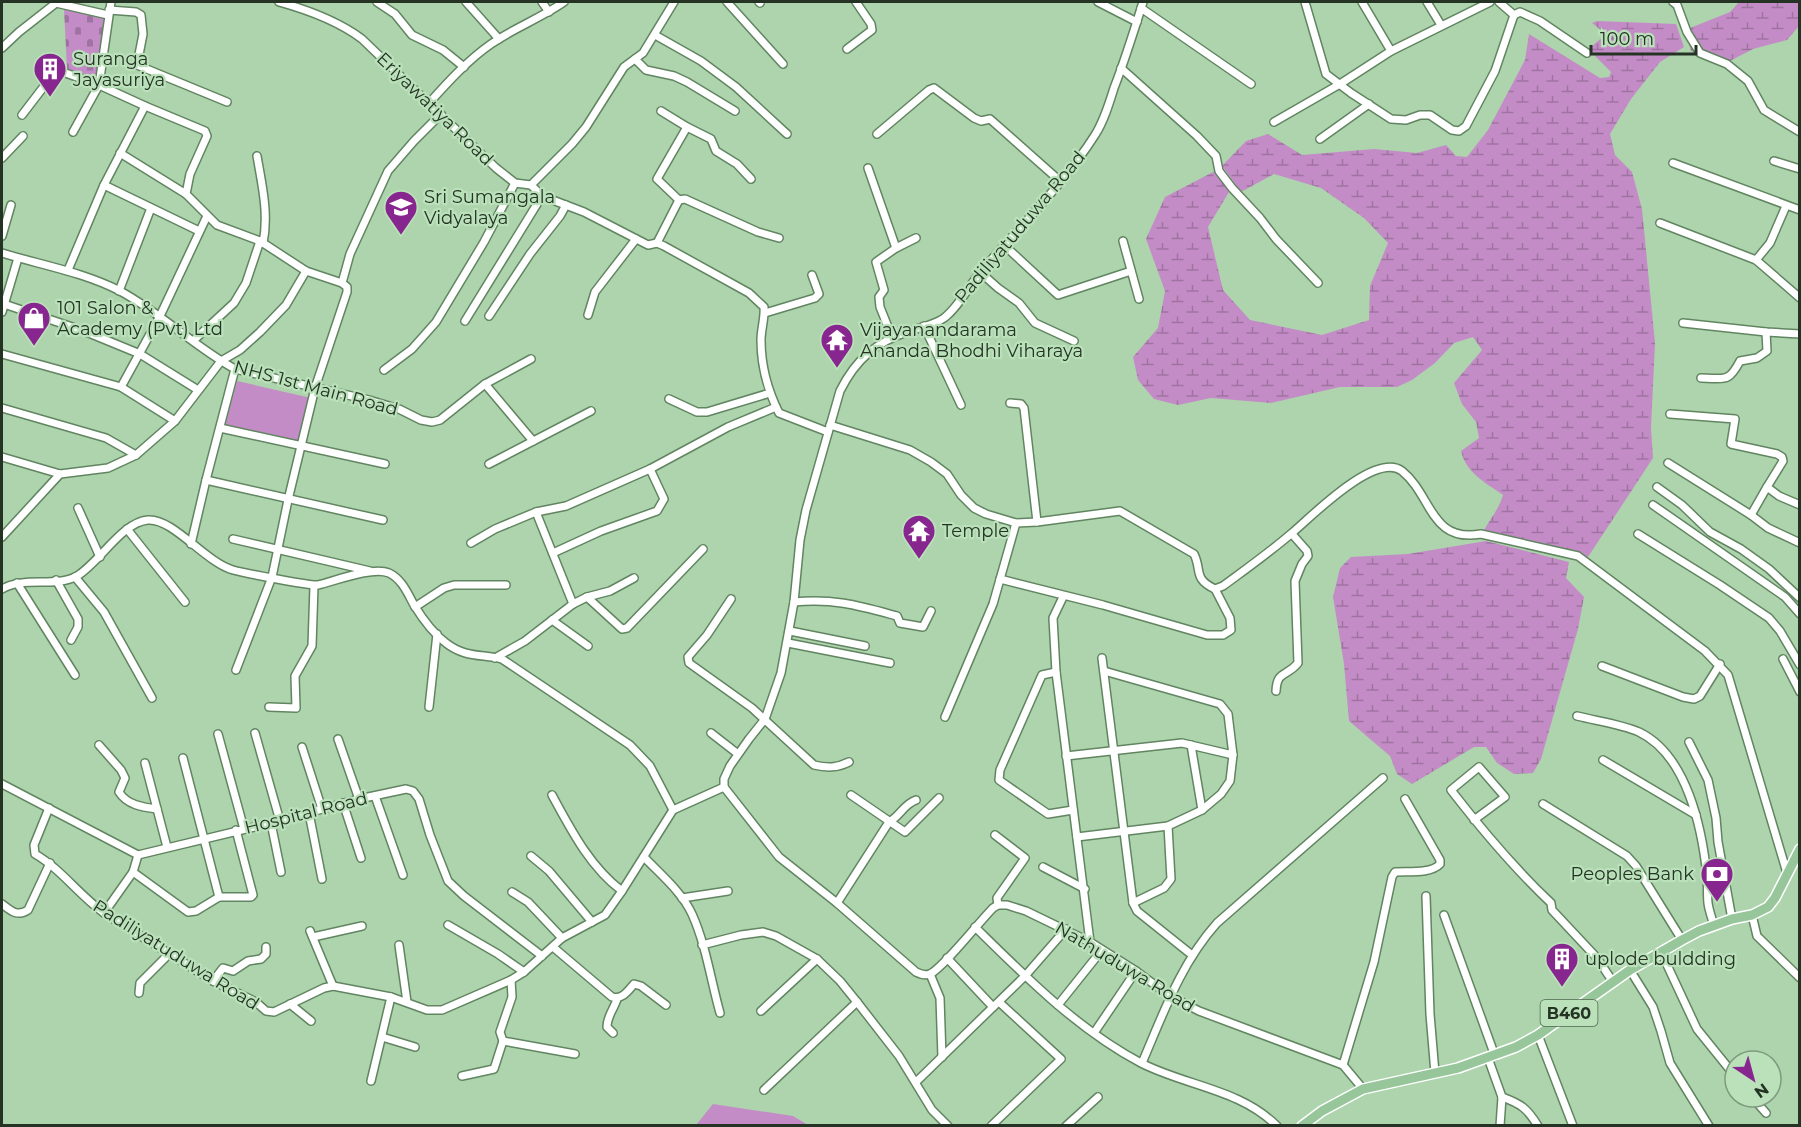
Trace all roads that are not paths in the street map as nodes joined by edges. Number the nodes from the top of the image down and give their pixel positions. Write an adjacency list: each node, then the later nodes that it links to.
1 (56, 2): 20 (street); 26 (street)
2 (111, 2): 20 (street)
3 (279, 2): 38 (street, Eriyawatiya Road)
4 (376, 2): 32 (street)
5 (466, 2): 25 (street)
6 (542, 2): 19 (street)
7 (564, 2): 19 (street)
8 (674, 2): 24 (street)
9 (727, 2): 31 (street)
10 (856, 2): 27 (street)
11 (1098, 2): 22 (street)
12 (1305, 2): 35 (street)
13 (1362, 2): 28 (street)
14 (1427, 2): 23 (street)
15 (1490, 2): 23 (street)
16 (1499, 2): 21 (street)
17 (1673, 2): 48 (street)
18 (1142, 5): 22 (street, Padiliyatuduwa Road); 34 (street)
19 (549, 12): 25 (street)
20 (109, 13): 36 (street); 37 (street)
21 (1514, 15): 29 (street); 39 (street)
22 (1137, 22): 33 (street, Padiliyatuduwa Road)
23 (1442, 25): 28 (street)
24 (656, 35): 30 (street); 49 (street)
25 (499, 39): 32 (street)
26 (2, 48)
27 (847, 49)
28 (1391, 51): 35 (street)
29 (1587, 53)
30 (635, 59): 42 (street); 64 (street)
31 (783, 64)
32 (464, 67): 38 (street)
33 (1122, 68): 61 (street, Padiliyatuduwa Road); 93 (street)
34 (1251, 84)
35 (1340, 84): 39 (street); 45 (street)
36 (99, 85): 40 (street); 44 (street); 47 (street)
37 (227, 102)
38 (430, 102): 43 (street, Eriyawatiya Road)
39 (1369, 104): 52 (street)
40 (145, 106): 53 (street); 65 (street)
41 (661, 111): 46 (street)
42 (735, 111)
43 (441, 114): 62 (street, Eriyawatiya Road); 94 (street)
44 (22, 115)
45 (1274, 122)
46 (687, 127): 60 (street); 67 (street)
47 (73, 132)
48 (1800, 132)
49 (788, 134)
50 (877, 134): 61 (street)
51 (23, 136): 55 (street)
52 (1320, 139)
53 (120, 153): 63 (street); 65 (street)
54 (257, 156): 81 (street)
55 (2, 158)
56 (1774, 161): 59 (street)
57 (1673, 163): 70 (street)
58 (868, 168): 84 (street)
59 (1800, 169)
60 (751, 179)
61 (1059, 181): 83 (street, Padiliyatuduwa Road)
62 (515, 183): 64 (street); 116 (street)
63 (104, 185): 71 (street); 88 (street)
64 (531, 185): 66 (street)
65 (186, 194): 73 (street)
66 (542, 196): 69 (street); 103 (street)
67 (679, 200): 77 (street); 82 (street)
68 (11, 205): 76 (street)
69 (566, 205): 79 (street); 102 (street)
70 (1786, 206): 72 (street); 87 (street)
71 (151, 208): 75 (street); 95 (street)
72 (1800, 210)
73 (207, 216): 75 (street); 81 (street)
74 (1660, 223): 87 (street)
75 (199, 231): 101 (street)
76 (2, 236)
77 (779, 238)
78 (916, 238): 84 (street)
79 (636, 239): 82 (street); 100 (street)
80 (1123, 241): 91 (street)
81 (261, 242): 89 (street); 109 (street)
82 (657, 243): 99 (street)
83 (1004, 245): 90 (street, Padiliyatuduwa Road); 91 (street)
84 (896, 248): 108 (street)
85 (2, 253): 86 (street, NHS 1st Main Road)
86 (18, 258): 88 (street, NHS 1st Main Road); 98 (street)
87 (1756, 260): 96 (street)
88 (68, 270): 95 (street, NHS 1st Main Road)
89 (306, 271): 94 (street); 114 (street)
90 (980, 272): 105 (street, Padiliyatuduwa Road); 110 (street)
91 (1131, 272): 97 (street)
92 (812, 275): 99 (street)
93 (1318, 282)
94 (342, 283): 120 (street)
95 (119, 291): 101 (street, NHS 1st Main Road)
96 (1800, 298)
97 (1139, 299)
98 (3, 308): 112 (street)
99 (765, 313): 122 (street)
100 (588, 315)
101 (160, 316): 109 (street, NHS 1st Main Road); 112 (street)
102 (489, 316)
103 (465, 321)
104 (1683, 323): 106 (street)
105 (924, 326): 108 (street, Padiliyatuduwa Road); 125 (street)
106 (1766, 332): 107 (street); 117 (street)
107 (1800, 334)
108 (892, 337): 132 (street, Padiliyatuduwa Road)
109 (194, 340): 114 (street, NHS 1st Main Road)
110 (1074, 341)
111 (2, 354): 119 (street)
112 (140, 354): 119 (street); 121 (street)
113 (531, 359): 118 (street, NHS 1st Main Road)
114 (221, 361): 115 (street, NHS 1st Main Road); 121 (street)
115 (235, 369): 120 (street, NHS 1st Main Road); 131 (street)
116 (384, 370)
117 (1701, 378)
118 (485, 384): 120 (street, NHS 1st Main Road); 133 (street)
119 (121, 387): 130 (street)
120 (315, 388): 134 (street)
121 (198, 390): 130 (street)
122 (770, 393): 123 (street); 126 (street)
123 (669, 399)
124 (1010, 403): 152 (street)
125 (961, 405)
126 (776, 407): 132 (street); 140 (street)
127 (2, 408): 135 (street)
128 (591, 411): 133 (street)
129 (1670, 414): 144 (street)
130 (175, 421): 135 (street)
131 (220, 428): 134 (street); 142 (street)
132 (829, 428): 153 (street); 182 (street, Padiliyatuduwa Road)
133 (533, 441): 138 (street)
134 (301, 447): 137 (street); 145 (street)
135 (136, 455): 141 (street)
136 (2, 458): 141 (street)
137 (385, 464)
138 (489, 464)
139 (1668, 464): 150 (street)
140 (650, 469): 149 (street); 164 (street)
141 (60, 474): 157 (street)
142 (206, 480): 145 (street); 161 (street)
143 (1658, 486): 179 (street)
144 (1767, 487): 147 (street); 150 (street)
145 (288, 500): 151 (street); 163 (street)
146 (1653, 505): 186 (street)
147 (1800, 505)
148 (78, 508): 165 (street)
149 (536, 512): 159 (street); 164 (street)
150 (1751, 515): 160 (street)
151 (383, 520)
152 (1037, 522): 153 (street); 176 (street)
153 (1016, 523): 170 (street)
154 (127, 529): 161 (street); 165 (street); 181 (street)
155 (1292, 534): 176 (street); 198 (street); 205 (street)
156 (1638, 534): 199 (street)
157 (2, 537)
158 (233, 539): 163 (street)
159 (471, 543)
160 (1800, 543)
161 (191, 544): 168 (street)
162 (703, 549): 177 (street)
163 (278, 550): 166 (street); 168 (street)
164 (553, 553): 183 (street)
165 (100, 557): 167 (street)
166 (373, 571): 174 (street); 184 (street)
167 (75, 577): 171 (street); 207 (street)
168 (272, 577): 174 (street); 201 (street)
169 (634, 578): 177 (street)
170 (1000, 579): 178 (street); 211 (street)
171 (56, 580): 172 (street); 190 (street)
172 (17, 583): 175 (street); 204 (street)
173 (506, 585): 184 (street)
174 (314, 586): 208 (street)
175 (2, 589)
176 (1215, 589): 178 (street)
177 (587, 597): 183 (street)
178 (1063, 597): 203 (street)
179 (1800, 598)
180 (731, 599): 212 (street)
181 (184, 602)
182 (794, 602): 185 (street); 188 (street, Padiliyatuduwa Road)
183 (573, 604): 187 (street)
184 (415, 607): 189 (street)
185 (931, 611)
186 (1800, 614)
187 (552, 620): 192 (street); 194 (street)
188 (790, 631): 191 (street, Padiliyatuduwa Road); 193 (street)
189 (436, 634): 194 (street); 209 (street)
190 (71, 640)
191 (788, 643): 197 (street); 212 (street, Padiliyatuduwa Road)
192 (588, 646)
193 (865, 646)
194 (495, 658): 244 (street)
195 (1102, 658): 202 (street)
196 (1783, 659): 206 (street)
197 (890, 663)
198 (1720, 664): 200 (street); 269 (street)
199 (1800, 665)
200 (1602, 666)
201 (236, 670)
202 (1104, 671): 221 (street); 223 (street)
203 (1056, 672): 224 (street); 245 (street)
204 (75, 675)
205 (1276, 691)
206 (1800, 692)
207 (152, 698)
208 (269, 707)
209 (429, 707)
210 (1577, 716): 248 (street)
211 (945, 717)
212 (765, 719): 222 (street, Padiliyatuduwa Road); 227 (street)
213 (255, 733): 250 (street)
214 (711, 733): 222 (street)
215 (218, 734): 254 (street)
216 (338, 739): 236 (street)
217 (1689, 742): 286 (street)
218 (99, 745): 242 (street)
219 (1191, 745): 221 (street); 223 (street); 246 (street)
220 (302, 747): 243 (street)
221 (1114, 750): 224 (street); 255 (street)
222 (738, 754): 231 (street, Padiliyatuduwa Road)
223 (1233, 755): 246 (street)
224 (1066, 756): 245 (street)
225 (183, 758): 258 (street)
226 (1603, 760): 248 (street)
227 (849, 762)
228 (145, 763): 242 (street)
229 (1383, 778): 303 (street)
230 (2, 784): 241 (street)
231 (724, 787): 244 (street); 279 (street)
232 (552, 795): 273 (street)
233 (851, 795): 251 (street)
234 (375, 796): 236 (street, Hospital Road); 270 (street); 304 (street, Hospital Road)
235 (939, 798): 251 (street)
236 (359, 799): 239 (street, Hospital Road)
237 (1405, 799): 341 (street)
238 (916, 800): 251 (street)
239 (343, 803): 243 (street, Hospital Road); 264 (street)
240 (1543, 804): 294 (street)
241 (49, 808): 261 (street); 265 (street, Padiliyatuduwa Road)
242 (157, 809): 259 (street)
243 (321, 809): 247 (street, Hospital Road)
244 (673, 810): 263 (street)
245 (1073, 810): 257 (street)
246 (1202, 810): 253 (street)
247 (309, 813): 250 (street, Hospital Road); 271 (street)
248 (1696, 815): 290 (street)
249 (1474, 820): 249 (street); 315 (street)
250 (280, 821): 252 (street, Hospital Road)
251 (889, 822): 279 (street)
252 (271, 823): 254 (street, Hospital Road); 268 (street)
253 (1168, 826): 255 (street); 280 (street)
254 (240, 830): 258 (street, Hospital Road); 277 (street)
255 (1125, 832): 257 (street); 280 (street)
256 (995, 835): 282 (street)
257 (1077, 837): 272 (street)
258 (204, 838): 259 (street, Hospital Road); 277 (street)
259 (167, 847): 261 (street, Hospital Road)
260 (1800, 849): 269 (main road, B460)
261 (138, 855): 267 (street)
262 (531, 856): 287 (street)
263 (644, 857): 273 (street); 278 (street)
264 (361, 858)
265 (50, 863): 281 (street); 283 (street, Padiliyatuduwa Road)
266 (1043, 867): 272 (street)
267 (133, 872): 277 (street); 283 (street)
268 (281, 872)
269 (1787, 873): 285 (main road, B460)
270 (403, 875)
271 (322, 879)
272 (1085, 889): 295 (street)
273 (622, 891): 287 (street)
274 (728, 891): 278 (street)
275 (513, 892): 293 (street)
276 (1426, 896): 342 (street)
277 (219, 897)
278 (682, 898): 297 (street)
279 (837, 903): 310 (street)
280 (1133, 903): 303 (street)
281 (2, 904)
282 (998, 905): 291 (street); 292 (street, Nathuduwa Road)
283 (104, 913): 302 (street, Padiliyatuduwa Road)
284 (1444, 915): 338 (street)
285 (1752, 915): 286 (main road, B460); 312 (street)
286 (1732, 919): 290 (main road, B460)
287 (592, 922): 293 (street)
288 (448, 925): 309 (street)
289 (362, 926): 316 (street)
290 (1714, 926): 294 (main road, B460)
291 (975, 927): 305 (street); 311 (street)
292 (1066, 930): 295 (street, Nathuduwa Road); 311 (street)
293 (562, 938): 299 (street)
294 (1682, 940): 301 (main road, B460)
295 (1090, 942): 300 (street, Nathuduwa Road)
296 (399, 945): 321 (street)
297 (702, 945): 306 (street); 328 (street)
298 (266, 947): 314 (street)
299 (553, 947): 304 (street); 320 (street)
300 (1102, 950): 308 (street, Nathuduwa Road); 326 (street)
301 (1660, 952): 307 (main road, B460); 339 (street)
302 (169, 954): 314 (street, Padiliyatuduwa Road); 317 (street)
303 (1192, 955): 318 (street)
304 (542, 956): 309 (street)
305 (947, 958): 310 (street); 325 (street)
306 (817, 959): 322 (street); 327 (street)
307 (1630, 970): 315 (main road, B460); 360 (street)
308 (1136, 971): 318 (street, Nathuduwa Road); 330 (street)
309 (524, 972): 313 (street)
310 (930, 974): 337 (street)
311 (1025, 976): 325 (street); 326 (street)
312 (1800, 978)
313 (511, 980): 321 (street); 334 (street)
314 (213, 981): 323 (street, Padiliyatuduwa Road)
315 (1614, 982): 332 (main road, B460)
316 (333, 986): 319 (street); 323 (street, Padiliyatuduwa Road)
317 (139, 993)
318 (1170, 996): 340 (street); 341 (street, Nathuduwa Road)
319 (390, 998): 321 (street); 333 (street)
320 (617, 999): 324 (street); 331 (street)
321 (407, 1002)
322 (857, 1002): 345 (street); 347 (street)
323 (290, 1004): 329 (street)
324 (666, 1005)
325 (996, 1005): 337 (street); 353 (street)
326 (1058, 1005): 330 (street)
327 (760, 1011)
328 (720, 1013)
329 (310, 1021)
330 (1094, 1032): 340 (street)
331 (613, 1033)
332 (1539, 1035): 338 (main road, B460); 359 (street)
333 (382, 1037): 335 (street); 344 (street)
334 (503, 1041): 336 (street); 343 (street)
335 (415, 1047)
336 (575, 1054)
337 (942, 1057): 345 (street)
338 (1492, 1057): 342 (main road, B460); 349 (street)
339 (1723, 1061)
340 (1142, 1063): 355 (street)
341 (1343, 1065): 346 (street, Nathuduwa Road)
342 (1435, 1073): 346 (main road, B460)
343 (462, 1076)
344 (372, 1081)
345 (916, 1082): 352 (street)
346 (1363, 1089): 356 (main road, B460)
347 (764, 1090)
348 (1098, 1097): 354 (street)
349 (1502, 1097): 357 (street); 358 (street)
350 (1762, 1109): 351 (street)
351 (1766, 1113)
352 (948, 1125)
353 (991, 1125)
354 (1066, 1125)
355 (1277, 1125)
356 (1302, 1125)
357 (1500, 1125)
358 (1538, 1125)
359 (1573, 1125)
360 (1709, 1125)

